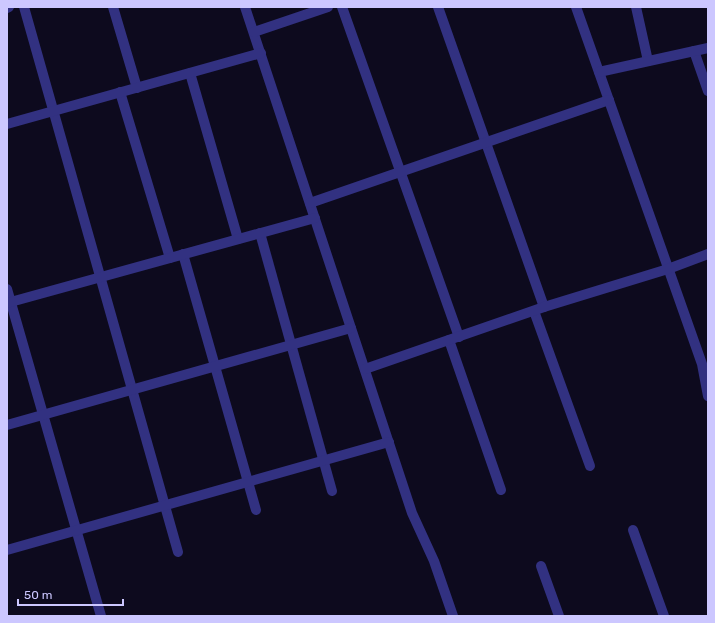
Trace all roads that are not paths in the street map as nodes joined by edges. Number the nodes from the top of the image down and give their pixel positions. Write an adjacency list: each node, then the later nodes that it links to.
1 (24, 7): 20 (street)
2 (113, 7): 16 (street)
3 (245, 7): 9 (street)
4 (328, 7): 9 (street)
5 (342, 7): 23 (street)
6 (438, 7): 22 (street)
7 (576, 7): 14 (street)
8 (636, 7): 13 (street)
9 (254, 32): 12 (street)
10 (708, 48): 11 (street)
11 (694, 51): 13 (street); 17 (street)
12 (261, 53): 15 (street); 24 (street)
13 (648, 61): 14 (street)
14 (599, 72): 19 (street)
15 (190, 73): 16 (street); 27 (street)
16 (136, 88): 18 (street)
17 (708, 91)
18 (120, 92): 20 (street); 30 (street)
19 (609, 100): 22 (street); 31 (street)
20 (54, 110): 21 (street); 32 (street)
21 (7, 124)
22 (486, 142): 23 (street); 35 (street)
23 (400, 172): 24 (street); 38 (street)
24 (310, 203): 25 (street)
25 (315, 218): 26 (street); 37 (street)
26 (260, 233): 27 (street); 39 (street)
27 (238, 239): 28 (street)
28 (183, 254): 30 (street); 40 (street)
29 (708, 254): 31 (street)
30 (170, 258): 32 (street)
31 (668, 269): 35 (street); 43 (street)
32 (101, 277): 34 (street); 42 (street)
33 (7, 289): 34 (street)
34 (9, 303): 44 (street)
35 (544, 307): 36 (street)
36 (534, 311): 38 (street); 48 (street)
37 (351, 328): 39 (street); 41 (street)
38 (454, 339): 41 (street); 50 (street)
39 (291, 344): 40 (street); 47 (street)
40 (215, 366): 42 (street); 49 (street)
41 (365, 369): 46 (street)
42 (132, 390): 44 (street); 52 (street)
43 (708, 396)
44 (43, 415): 45 (street); 54 (street)
45 (7, 425)
46 (389, 442): 47 (street); 60 (street)
47 (323, 460): 49 (street); 51 (street)
48 (590, 466)
49 (248, 482): 52 (street); 53 (street)
50 (501, 490)
51 (332, 491)
52 (165, 505): 54 (street); 57 (street)
53 (256, 510)
54 (77, 530): 56 (street); 59 (street)
55 (633, 530): 62 (street)
56 (7, 550)
57 (178, 552)
58 (541, 566): 61 (street)
59 (101, 616)
60 (453, 616)
61 (559, 616)
62 (664, 616)

